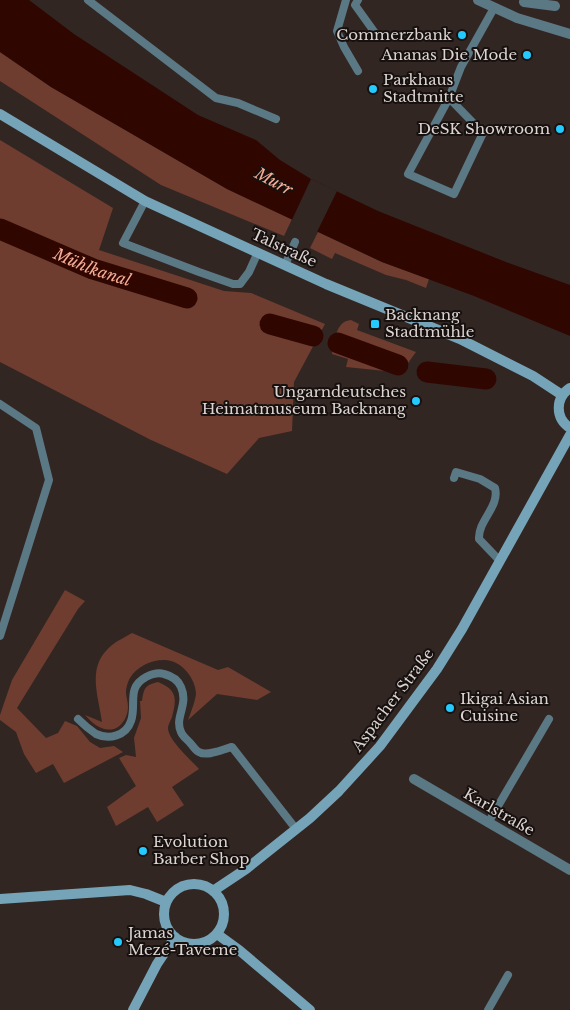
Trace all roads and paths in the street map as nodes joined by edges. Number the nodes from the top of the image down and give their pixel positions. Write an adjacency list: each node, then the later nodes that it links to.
1 (88, 0): 14 (lane)
2 (346, 0): 11 (lane)
3 (358, 0): 10 (lane)
4 (478, 0): 7 (street)
5 (524, 1): 6 (street); 8 (street)
6 (554, 6)
7 (494, 8): 8 (street); 12 (lane)
8 (517, 18): 9 (street)
9 (568, 35)
10 (378, 37)
11 (358, 71)
12 (449, 98): 12 (lane)
13 (0, 114): 15 (street, Talstraße)
14 (276, 119)
15 (146, 201): 17 (street, Talstraße); 17 (lane)
16 (296, 242): 18 (lane)
17 (258, 252): 18 (street, Talstraße)
18 (285, 265): 20 (street, Talstraße)
19 (570, 388): 20 (street)
20 (562, 395): 22 (street)
21 (0, 404): 26 (lane)
22 (570, 428)
23 (570, 435): 25 (street, Aspacher Straße)
24 (455, 475): 25 (lane)
25 (500, 561): 31 (street, Aspacher Straße)
26 (0, 636)
27 (78, 719): 31 (lane)
28 (549, 719): 30 (lane)
29 (414, 779): 30 (street, Karlstraße)
30 (488, 823): 32 (street, Karlstraße)
31 (296, 829): 33 (street, Aspacher Straße)
32 (570, 870)
33 (214, 891): 35 (street); 36 (street)
34 (0, 899): 35 (street)
35 (166, 902): 37 (street)
36 (217, 934): 37 (street); 40 (street)
37 (175, 937): 39 (street)
38 (508, 975): 41 (lane)
39 (133, 1010)
40 (310, 1010)
41 (488, 1010)

